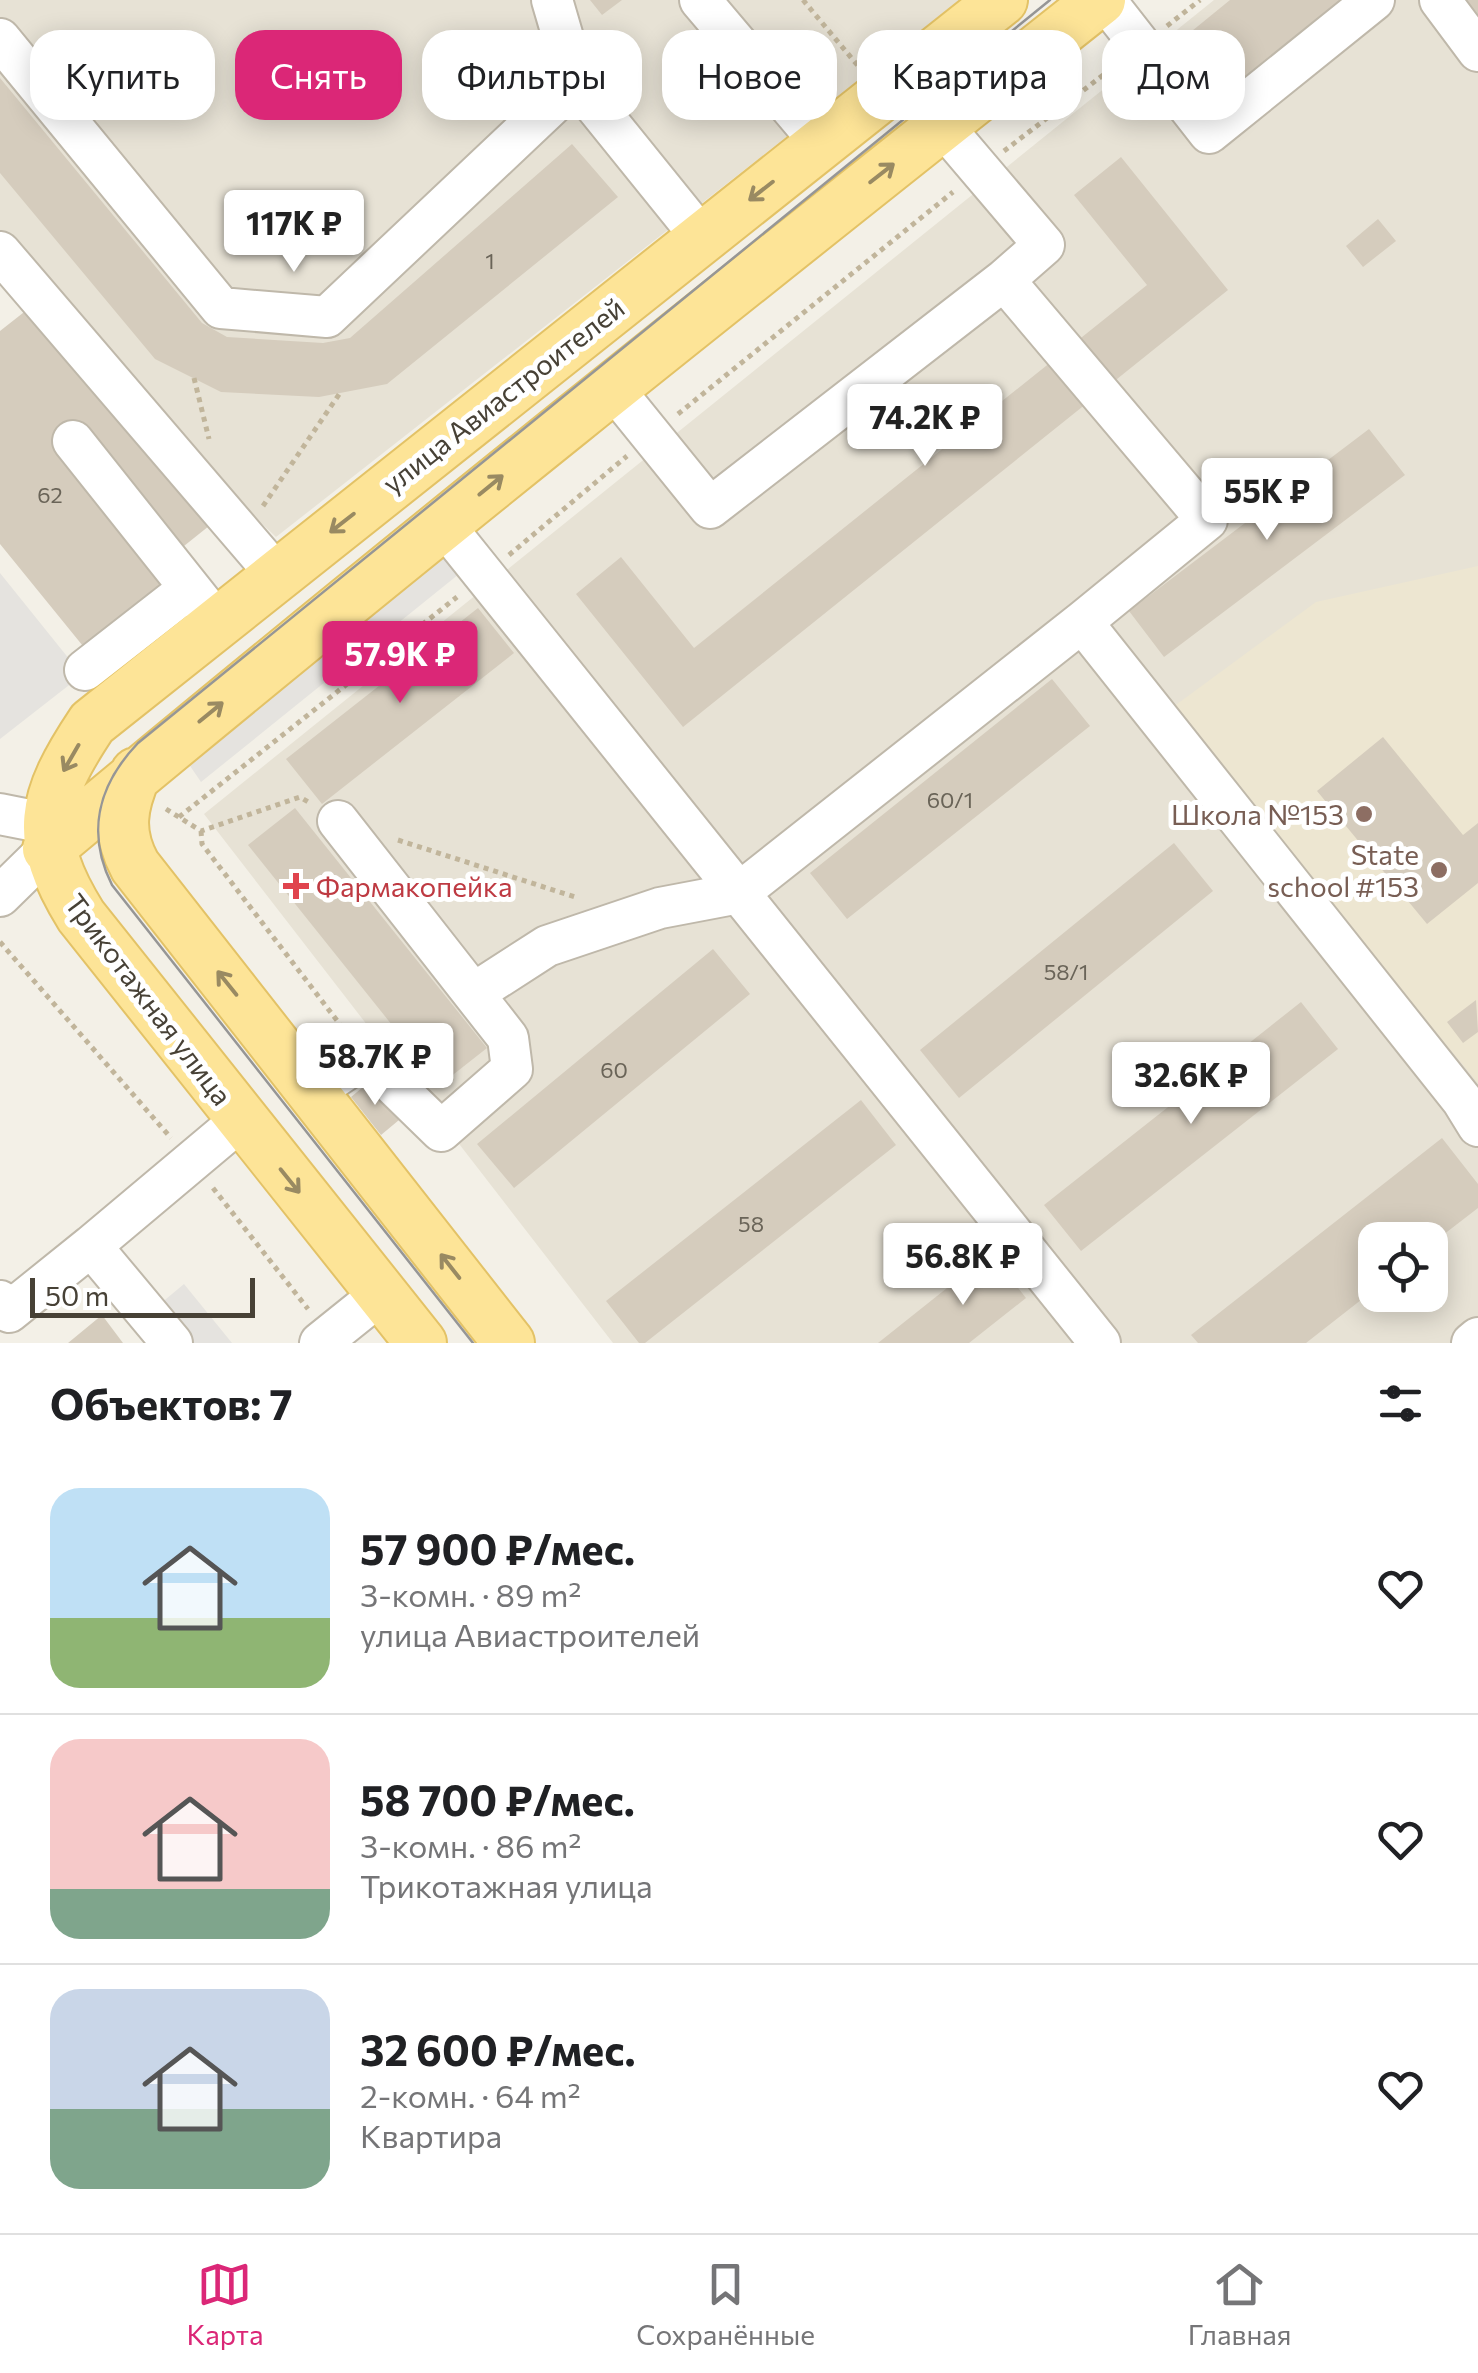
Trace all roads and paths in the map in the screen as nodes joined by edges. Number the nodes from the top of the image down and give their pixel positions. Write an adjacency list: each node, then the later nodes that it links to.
1 (552, 0): 9 (street)
2 (700, 0): 22 (street)
3 (803, 0): 14 (path)
4 (1002, 0): 22 (main road, улица Авиастроителей)
5 (1103, 0): 10 (street); 21 (main road)
6 (1200, 0): 11 (path)
7 (1374, 0): 16 (street)
8 (1440, 0): 13 (street)
9 (561, 30)
10 (1129, 30)
11 (1163, 30)
12 (0, 38): 17 (street)
13 (1478, 51)
14 (857, 65)
15 (1102, 77): 23 (path)
16 (1245, 104)
17 (536, 120)
18 (607, 120): 24 (street)
19 (1199, 120): 20 (street)
20 (1225, 120)
21 (942, 125): 23 (street); 27 (main road, one-way to 21)
22 (821, 143): 24 (main road, улица Авиастроителей, one-way to 24)
23 (981, 169): 26 (street); 29 (path)
24 (702, 238): 34 (main road, улица Авиастроителей, one-way to 34)
25 (0, 252): 32 (street)
26 (1004, 280): 29 (street); 36 (street)
27 (612, 387): 29 (street); 31 (main road, one-way to 27)
28 (340, 393): 32 (path)
29 (652, 435): 33 (path)
30 (74, 441): 35 (street)
31 (444, 524): 33 (street); 39 (main road, one-way to 31)
32 (243, 536): 34 (street)
33 (485, 574): 41 (path); 45 (street)
34 (277, 575): 35 (main road, улица Авиастроителей)
35 (204, 606): 37 (street); 38 (main road, улица Авиастроителей)
36 (1082, 622): 45 (street); 51 (street)
37 (85, 670)
38 (134, 690): 39 (main road); 44 (main road, улица Авиастроителей, one-way to 44)
39 (152, 759): 44 (main road); 49 (main road, one-way to 39)
40 (0, 814): 44 (street)
41 (179, 817)
42 (338, 821): 47 (street)
43 (202, 831): 48 (path)
44 (49, 836): 46 (street); 50 (main road, Трикотажная улица)
45 (738, 893): 47 (street); 60 (street)
46 (0, 896)
47 (474, 993): 48 (street)
48 (365, 1057): 49 (street)
49 (314, 1091): 59 (main road, one-way to 49)
50 (241, 1120): 52 (street); 53 (main road, Трикотажная улица, one-way to 53)
51 (1478, 1126)
52 (91, 1246): 54 (street); 56 (street)
53 (381, 1294): 57 (street); 58 (main road, Трикотажная улица)
54 (2, 1316)
55 (1478, 1338): 61 (street)
56 (172, 1343)
57 (320, 1343)
58 (421, 1343)
59 (510, 1343)
60 (1100, 1343)
61 (1472, 1343)

